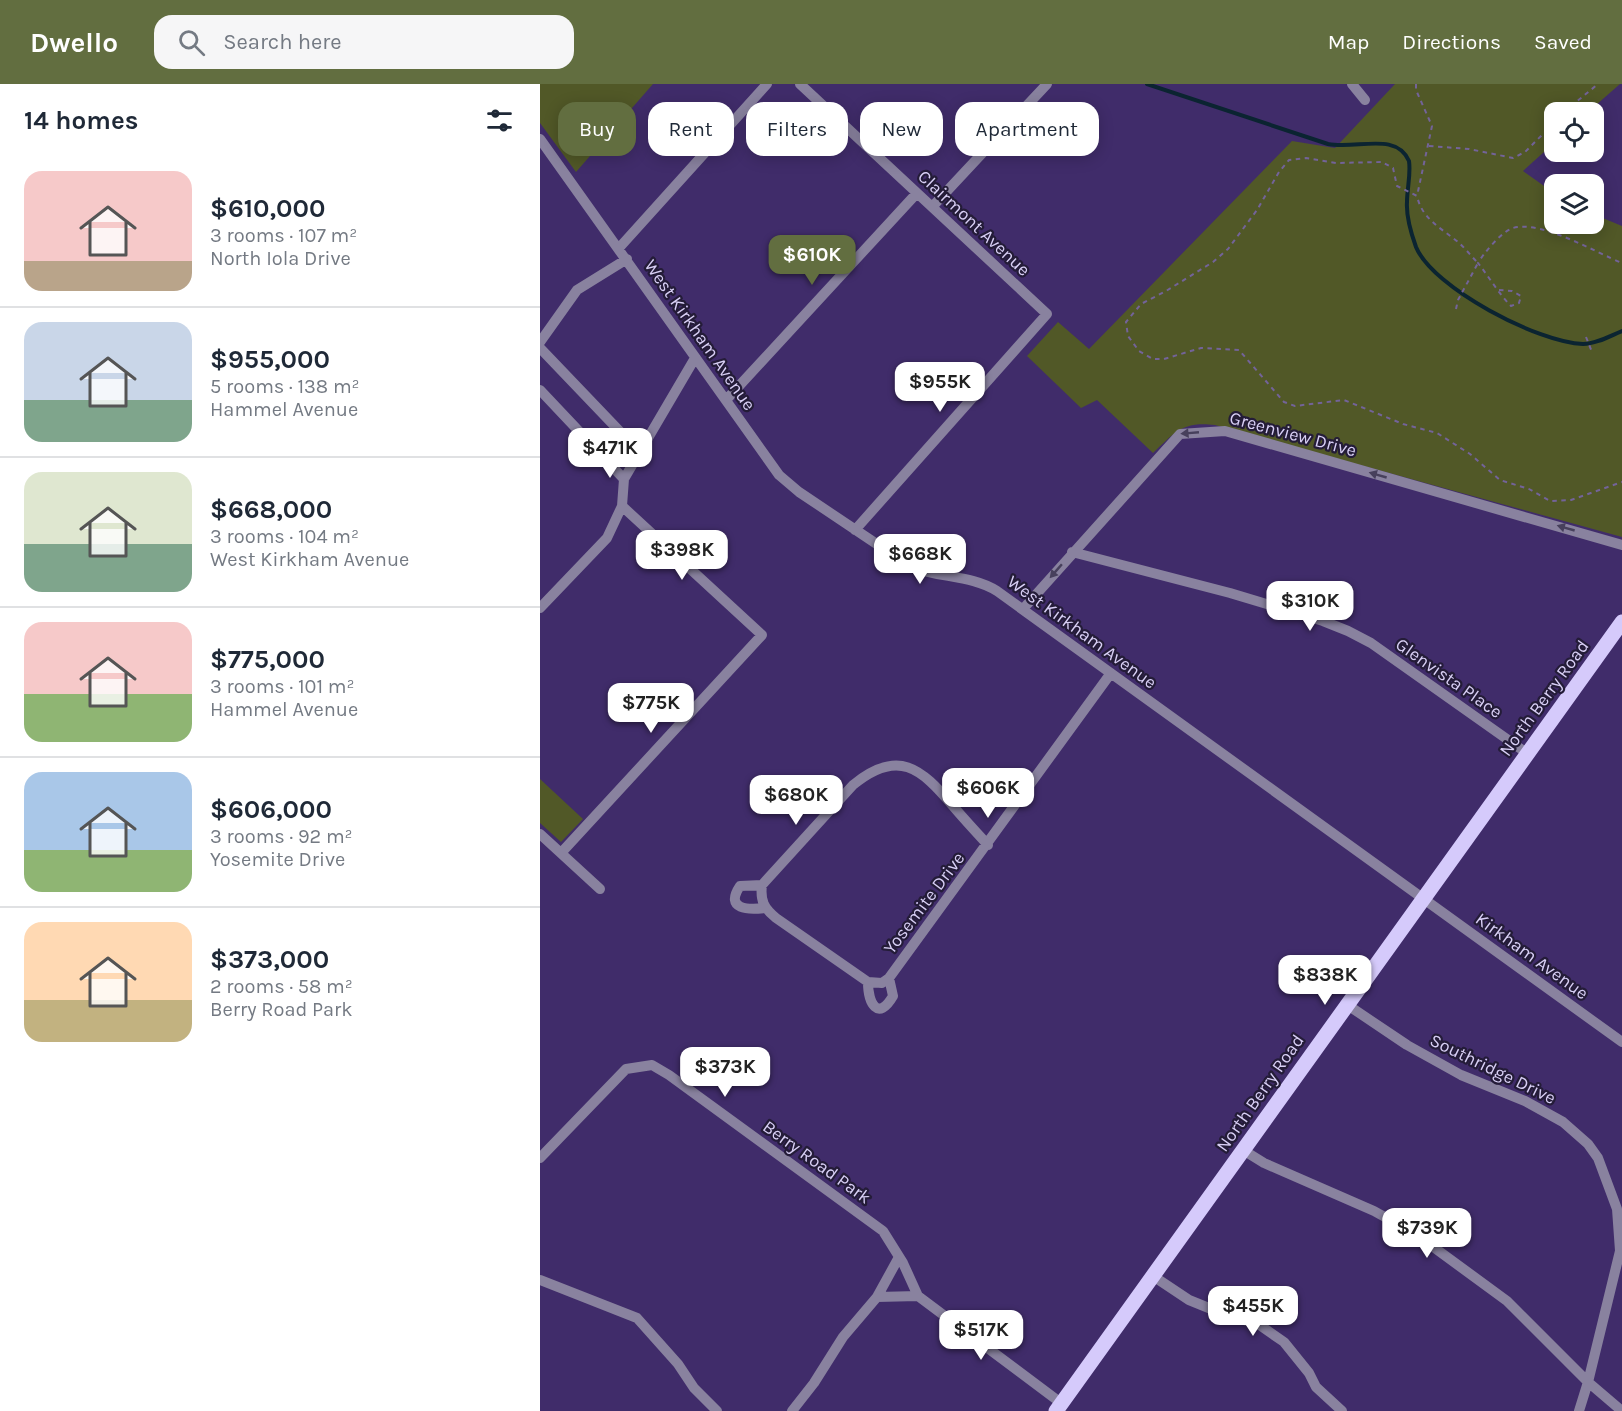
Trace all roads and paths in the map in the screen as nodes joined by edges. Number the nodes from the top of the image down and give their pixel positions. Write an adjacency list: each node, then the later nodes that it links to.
1 (767, 84): 15 (street)
2 (800, 84): 12 (street, Clairmont Avenue)
3 (1047, 84): 14 (street)
4 (1352, 84): 7 (street)
5 (1416, 84): 11 (path)
6 (1598, 84): 8 (path)
7 (1365, 100)
8 (1576, 102)
9 (1544, 133): 11 (path)
10 (540, 139): 15 (street, West Kirkham Avenue)
11 (1429, 146): 13 (path)
12 (917, 193): 14 (street, Clairmont Avenue); 27 (street)
13 (1417, 196): 17 (path); 30 (path)
14 (933, 206): 32 (street, Clairmont Avenue)
15 (619, 248): 16 (street, West Kirkham Avenue)
16 (627, 260): 22 (street); 25 (street, West Kirkham Avenue)
17 (1478, 263): 18 (path); 19 (path); 20 (path)
18 (1622, 263)
19 (1499, 290): 19 (path)
20 (1456, 309)
21 (1586, 337): 24 (path)
22 (540, 342)
23 (540, 348): 28 (street)
24 (1592, 352)
25 (695, 358): 27 (street, West Kirkham Avenue); 28 (street)
26 (540, 390): 29 (street)
27 (727, 399): 32 (street, West Kirkham Avenue)
28 (643, 449): 29 (street)
29 (624, 479): 31 (street)
30 (1622, 482)
31 (622, 506): 35 (street); 42 (street)
32 (855, 530): 36 (street, West Kirkham Avenue)
33 (1622, 545): 34 (street, Greenview Drive, one-way to 34)
34 (1072, 552): 36 (street, Greenview Drive, one-way to 36); 39 (street, Glenvista Place)
35 (540, 608)
36 (1023, 609): 38 (street, West Kirkham Avenue)
37 (1622, 622): 39 (main road, North Berry Road)
38 (1111, 673): 41 (street, Yosemite Drive); 45 (street, West Kirkham Avenue)
39 (1528, 754): 45 (main road, North Berry Road)
40 (540, 834): 42 (street)
41 (988, 845): 43 (street); 47 (street, Yosemite Drive)
42 (561, 853): 44 (street)
43 (762, 885): 46 (street); 46 (street)
44 (600, 888)
45 (1424, 897): 49 (main road, North Berry Road); 50 (street, Kirkham Avenue)
46 (765, 908): 48 (street)
47 (885, 980): 48 (street); 48 (street, Yosemite Drive)
48 (868, 982)
49 (1346, 1004): 51 (main road, North Berry Road); 58 (street, Southridge Drive)
50 (1622, 1042)
51 (1243, 1150): 54 (main road, North Berry Road); 58 (street)
52 (540, 1158): 53 (street, Berry Road Park)
53 (899, 1257): 56 (street, Berry Road Park); 57 (street)
54 (1153, 1276): 59 (main road, North Berry Road); 62 (street)
55 (540, 1280): 60 (street)
56 (918, 1296): 57 (street); 59 (street, Berry Road Park)
57 (877, 1298): 61 (street)
58 (1588, 1382): 63 (street, Southridge Drive); 64 (street)
59 (1059, 1407)
60 (717, 1411)
61 (792, 1411)
62 (1342, 1411)
63 (1579, 1411)
64 (1622, 1411)

